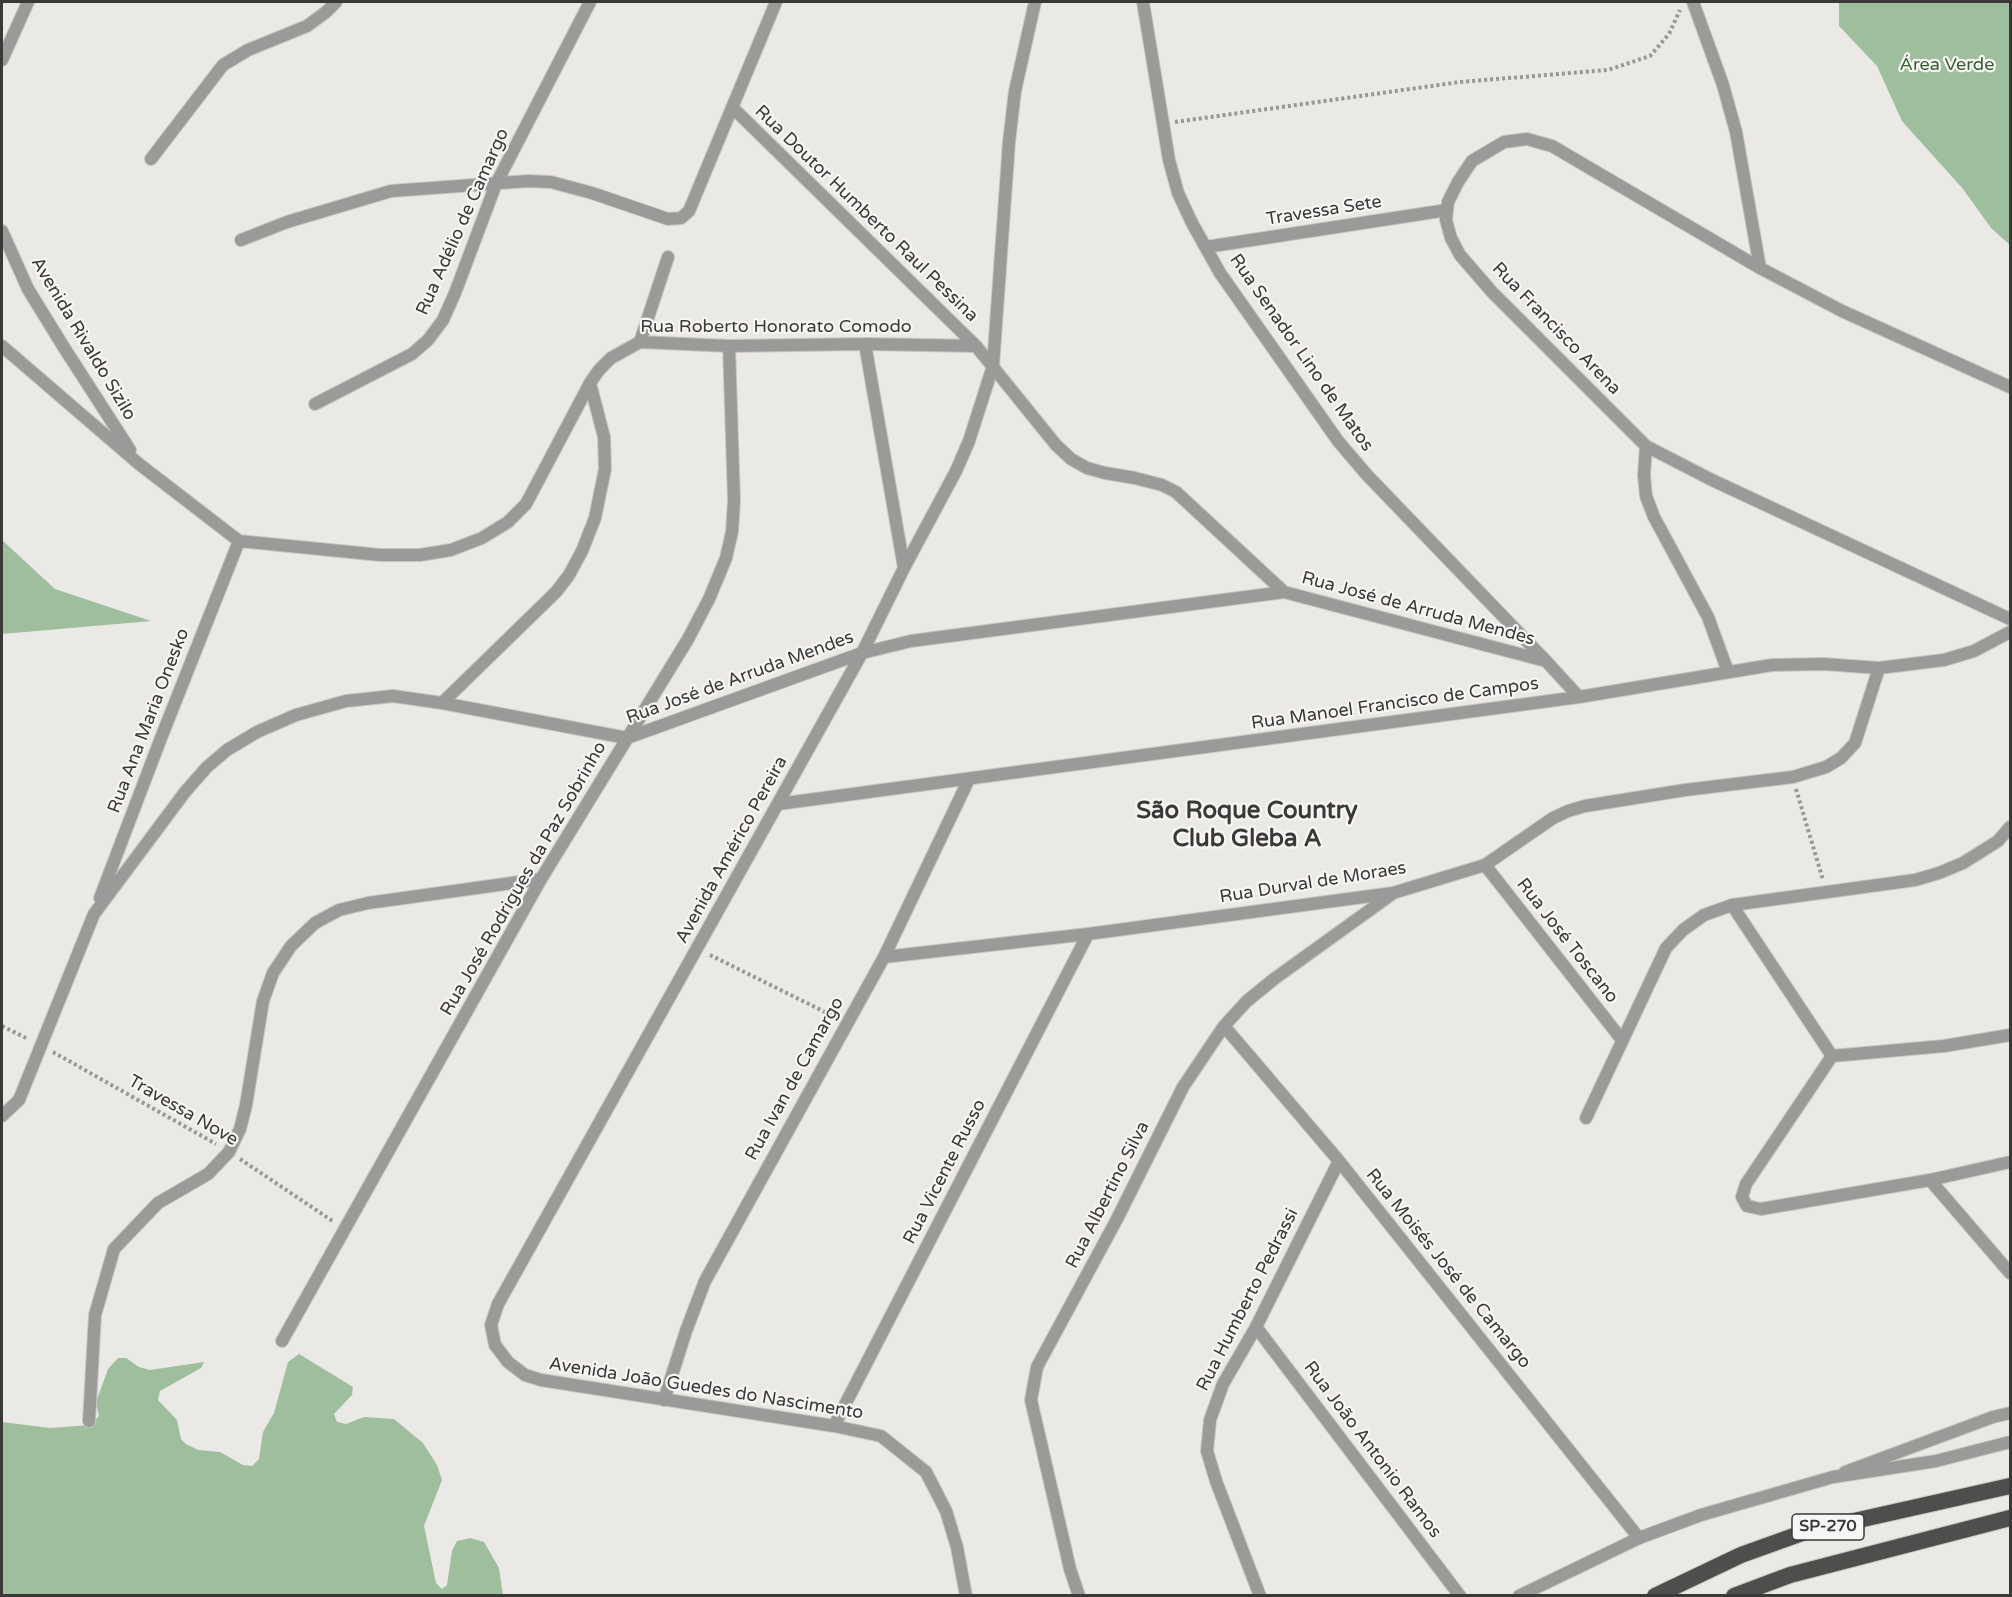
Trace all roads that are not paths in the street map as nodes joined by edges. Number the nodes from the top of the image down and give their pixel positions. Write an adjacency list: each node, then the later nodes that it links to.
1 (28, 2): 8 (street)
2 (336, 2): 10 (street)
3 (590, 2): 11 (street, Rua Adélio de Camargo)
4 (776, 2): 9 (street)
5 (1035, 2): 23 (street, Avenida Américo Pereira)
6 (1143, 2): 15 (street, Rua Senador Lino de Matos)
7 (1694, 2): 17 (street)
8 (2, 60)
9 (732, 107): 11 (street); 22 (street, Rua Doutor Humberto Raul Pessina)
10 (151, 159)
11 (496, 184): 14 (street); 26 (street, Rua Adélio de Camargo)
12 (1447, 210): 15 (street, Travessa Sete); 17 (street); 27 (street, Rua Francisco Arena)
13 (2, 231): 28 (street, Avenida Rivaldo Sizilo)
14 (242, 240)
15 (1206, 247): 35 (street, Rua Senador Lino de Matos)
16 (668, 257): 18 (street)
17 (1760, 268): 25 (street)
18 (640, 342): 21 (street, Rua Roberto Honorato Comodo); 24 (street, Rua Roberto Honorato Comodo)
19 (865, 344): 21 (street, Rua Roberto Honorato Comodo); 22 (street, Rua Roberto Honorato Comodo); 30 (street)
20 (2, 346): 28 (street)
21 (729, 346): 40 (street, Rua José Rodrigues da Paz Sobrinho)
22 (976, 346): 23 (street)
23 (993, 366): 30 (street, Avenida Américo Pereira); 31 (street)
24 (590, 383): 29 (street, Rua Roberto Honorato Comodo); 39 (street)
25 (2010, 387)
26 (315, 404)
27 (1646, 446): 32 (street, Rua Francisco Arena); 37 (street)
28 (139, 464): 29 (street)
29 (239, 542): 48 (street, Rua Ana Maria Onesko)
30 (904, 568): 34 (street, Avenida Américo Pereira)
31 (1284, 592): 34 (street, Rua José de Arruda Mendes); 35 (street, Rua José de Arruda Mendes)
32 (2010, 619)
33 (2010, 632): 36 (street, Rua Manoel Francisco de Campos)
34 (862, 653): 40 (street, Rua José de Arruda Mendes); 42 (street, Avenida Américo Pereira)
35 (1546, 661): 38 (street, Rua José de Arruda Mendes)
36 (1879, 668): 37 (street, Rua Manoel Francisco de Campos); 44 (street, Rua Durval de Moraes)
37 (1728, 672): 38 (street, Rua Manoel Francisco de Campos)
38 (1579, 697): 41 (street, Rua Manoel Francisco de Campos)
39 (442, 703): 40 (street, Rua José de Arruda Mendes); 48 (street, Rua José de Arruda Mendes)
40 (627, 738): 45 (street, Rua José Rodrigues da Paz Sobrinho)
41 (969, 779): 42 (street, Rua Manoel Francisco de Campos); 50 (street, Rua Ivan de Camargo)
42 (778, 804): 63 (street, Avenida Américo Pereira)
43 (2010, 826): 47 (street)
44 (1485, 865): 46 (street, Rua Durval de Moraes); 53 (street, Rua José Toscano)
45 (541, 879): 62 (street, Rua José Rodrigues da Paz Sobrinho); 66 (street)
46 (1393, 893): 49 (street, Rua Durval de Moraes); 51 (street, Rua Albertino Silva)
47 (1732, 905): 53 (street); 54 (street)
48 (94, 914): 55 (street, Rua José de Arruda Mendes)
49 (1088, 934): 50 (street, Rua Durval de Moraes); 67 (street, Rua Vicente Russo)
50 (884, 957): 64 (street, Rua Ivan de Camargo)
51 (1224, 1026): 57 (street, Rua Moisés José de Camargo); 74 (street, Rua Albertino Silva)
52 (2010, 1035): 54 (street)
53 (1622, 1040): 56 (street)
54 (1832, 1056): 59 (street)
55 (2, 1116)
56 (1586, 1118)
57 (1340, 1161): 61 (street, Rua Humberto Pedrassi); 72 (street, Rua Moisés José de Camargo)
58 (2010, 1162): 59 (street)
59 (1930, 1180): 60 (street)
60 (2010, 1273)
61 (1256, 1327): 75 (street, Rua Humberto Pedrassi); 76 (street, Rua João Antonio Ramos)
62 (282, 1341)
63 (495, 1345): 64 (street, Avenida João Guedes do Nascimento)
64 (664, 1400): 67 (street, Avenida João Guedes do Nascimento)
65 (2010, 1413): 69 (street)
66 (89, 1421)
67 (834, 1426): 73 (street, Avenida João Guedes do Nascimento)
68 (2010, 1442): 69 (street)
69 (1833, 1477): 72 (street)
70 (2010, 1486): 78 (highway, SP-270)
71 (2010, 1518): 79 (highway, SP-270)
72 (1639, 1538): 77 (street)
73 (966, 1596)
74 (1079, 1596)
75 (1260, 1596)
76 (1460, 1596)
77 (1519, 1596)
78 (1655, 1596)
79 (1734, 1596)

